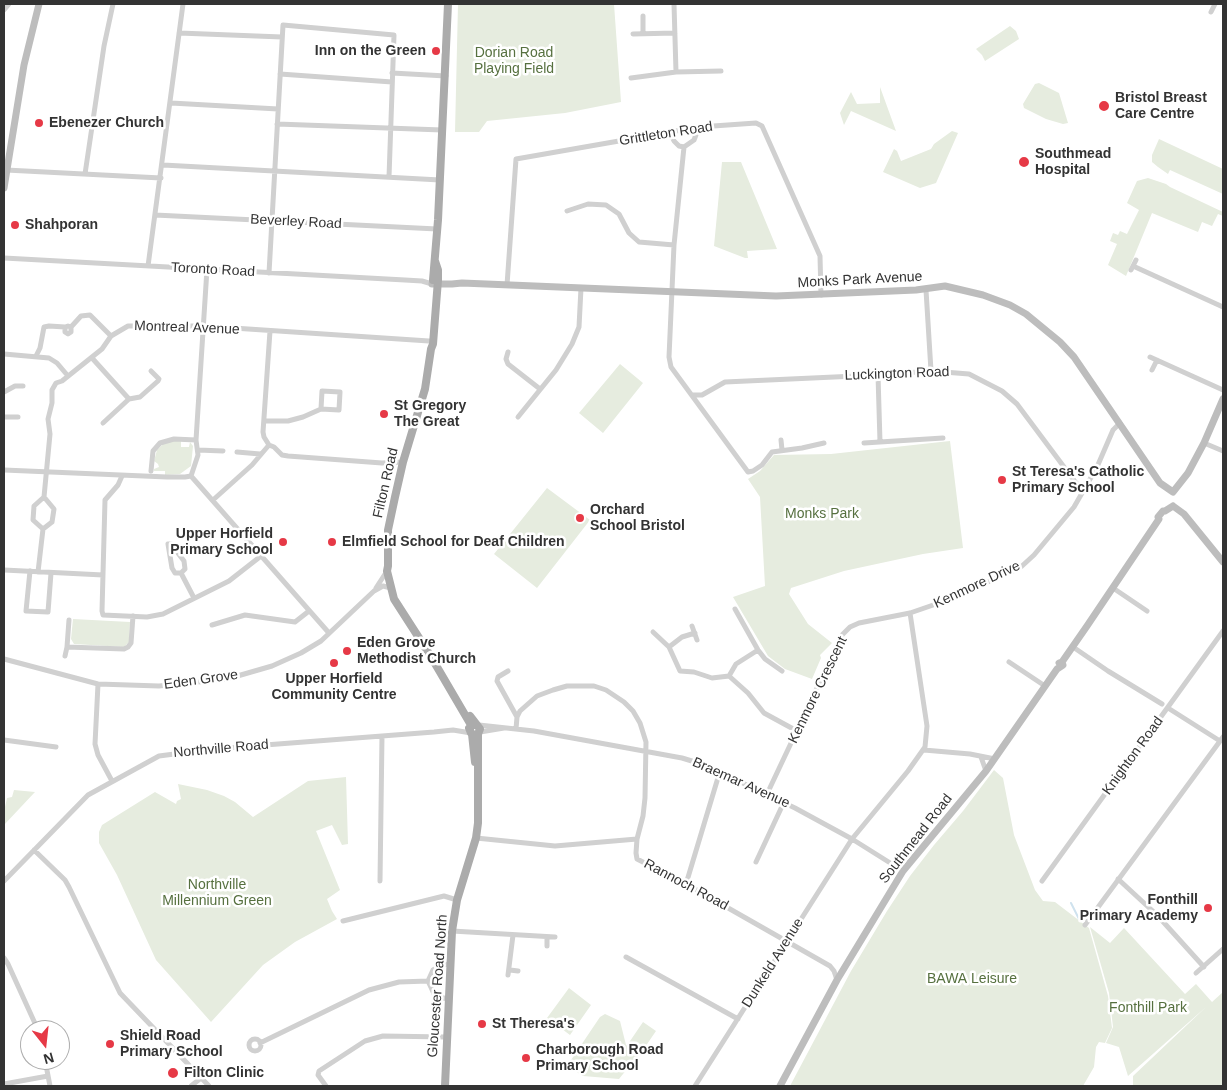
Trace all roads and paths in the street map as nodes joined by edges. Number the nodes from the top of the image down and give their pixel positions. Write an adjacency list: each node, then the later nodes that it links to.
1 (9, 4): 8 (street)
2 (39, 4): 32 (street)
3 (113, 4): 34 (street)
4 (183, 4): 11 (street)
5 (448, 4): 20 (main road, Filton Road)
6 (674, 4): 12 (street)
7 (1215, 4): 9 (street)
8 (4, 10)
9 (1211, 12)
10 (643, 16): 14 (street)
11 (179, 33): 15 (street); 23 (street)
12 (675, 33): 14 (street); 16 (street)
13 (633, 34): 14 (street)
14 (643, 34)
15 (282, 38): 18 (street); 19 (street)
16 (676, 72): 17 (street); 21 (street)
17 (721, 72)
18 (392, 73): 20 (street); 22 (street)
19 (280, 74): 22 (street); 24 (street)
20 (445, 76): 28 (main road, Filton Road)
21 (631, 78)
22 (392, 82): 27 (street)
23 (171, 103): 24 (street); 31 (street)
24 (278, 109): 25 (street)
25 (277, 124): 27 (street); 33 (street)
26 (699, 127): 29 (street, Grittleton Road); 30 (street); 54 (street, Grittleton Road)
27 (391, 128): 28 (street); 35 (street)
28 (442, 130): 37 (main road, Filton Road)
29 (670, 133): 30 (street); 50 (street, Grittleton Road)
30 (684, 147): 43 (street)
31 (163, 165): 33 (street); 36 (street)
32 (6, 170): 34 (street); 38 (street)
33 (275, 171): 35 (street); 41 (street)
34 (85, 174): 36 (street)
35 (389, 177): 37 (street)
36 (161, 178): 40 (street)
37 (440, 180): 42 (main road, Filton Road)
38 (4, 188)
39 (567, 211): 43 (street)
40 (155, 214): 41 (street, Beverley Road); 45 (street)
41 (272, 220): 42 (street, Beverley Road); 48 (street)
42 (437, 229): 49 (main road, Filton Road)
43 (674, 245): 53 (street)
44 (4, 258): 45 (street, Toronto Road)
45 (148, 266): 47 (street, Toronto Road)
46 (1133, 266): 55 (street)
47 (206, 269): 48 (street, Toronto Road); 56 (street)
48 (269, 273): 49 (street, Toronto Road)
49 (435, 282): 50 (street, Monks Park Avenue); 59 (main road, Filton Road); 60 (main road, Filton Road)
50 (507, 284): 51 (street, Monks Park Avenue)
51 (581, 288): 53 (street, Monks Park Avenue); 73 (street)
52 (926, 290): 54 (street, Monks Park Avenue); 69 (street); 85 (street, Monks Park Avenue)
53 (672, 292): 54 (street, Monks Park Avenue); 76 (street)
54 (821, 295)
55 (1223, 307)
56 (203, 326): 57 (street, Montreal Avenue); 58 (street, Montreal Avenue); 87 (street)
57 (270, 331): 59 (street, Montreal Avenue); 83 (street)
58 (111, 336): 63 (street); 65 (street, Montreal Avenue)
59 (429, 341): 60 (main road, Filton Road)
60 (431, 349): 100 (main road, Filton Road)
61 (508, 352): 73 (street)
62 (4, 354): 63 (street)
63 (36, 356): 71 (street)
64 (1150, 356): 66 (street)
65 (92, 358): 71 (street, Montreal Avenue); 77 (street)
66 (1157, 360): 68 (street); 74 (street)
67 (152, 370): 77 (street)
68 (1152, 370)
69 (931, 371): 70 (street, Luckington Road); 106 (street, Luckington Road)
70 (878, 375): 76 (street, Luckington Road); 89 (street)
71 (68, 376): 103 (street, Montreal Avenue)
72 (23, 386): 75 (street)
73 (540, 389): 81 (street)
74 (1223, 390)
75 (4, 392)
76 (692, 395): 95 (street)
77 (129, 399): 84 (street)
78 (1223, 399): 92 (street)
79 (321, 409): 79 (street); 83 (street)
80 (4, 417): 82 (street)
81 (518, 417)
82 (18, 418)
83 (265, 421): 93 (street)
84 (103, 423)
85 (1120, 423): 106 (street, Kenmore Drive); 107 (street, Monks Park Avenue)
86 (943, 438): 89 (street)
87 (196, 440): 94 (street); 101 (street)
88 (781, 440): 95 (street)
89 (880, 442): 91 (street)
90 (824, 443): 95 (street)
91 (864, 443)
92 (1204, 443): 97 (street); 107 (street)
93 (269, 445): 99 (street); 100 (street)
94 (198, 450): 96 (street); 105 (street)
95 (782, 450)
96 (223, 451)
97 (1223, 451)
98 (237, 452): 99 (street)
99 (260, 454): 109 (street)
100 (403, 462): 114 (main road, Filton Road)
101 (153, 467)
102 (4, 470): 103 (street)
103 (47, 471): 104 (street); 108 (street, Montreal Avenue)
104 (122, 476): 105 (street); 120 (street)
105 (191, 476): 109 (street)
106 (1085, 489): 129 (street, Kenmore Drive)
107 (1173, 492): 110 (street)
108 (44, 497): 111 (street); 111 (street)
109 (213, 500): 112 (street)
110 (1173, 506): 113 (street); 122 (street, Southmead Road)
111 (42, 529): 117 (street)
112 (261, 556): 124 (street); 127 (street)
113 (1223, 562)
114 (388, 568): 121 (main road, Filton Road); 123 (street, Eden Grove); 125 (main road, Filton Road)
115 (4, 570): 116 (street)
116 (30, 572): 117 (street); 118 (street)
117 (38, 572): 118 (street)
118 (52, 572): 120 (street)
119 (181, 573): 119 (street); 124 (street)
120 (103, 575): 130 (street)
121 (391, 588): 123 (street); 125 (main road, Filton Road)
122 (1112, 588): 128 (street); 141 (street, Southmead Road)
123 (374, 590): 136 (street, Eden Grove)
124 (194, 598): 130 (street)
125 (399, 604): 154 (main road, Filton Road)
126 (735, 609): 142 (street)
127 (309, 611): 132 (street); 136 (street)
128 (1147, 611)
129 (910, 613): 156 (street, Kenmore Crescent); 161 (street)
130 (133, 616): 140 (street)
131 (69, 620): 140 (street)
132 (212, 625)
133 (692, 626): 137 (street)
134 (1223, 631): 152 (street, Knighton Road)
135 (653, 632): 139 (street)
136 (329, 633): 149 (street, Eden Grove)
137 (695, 633): 138 (street); 139 (street)
138 (697, 640)
139 (669, 646): 148 (street)
140 (67, 647): 143 (street)
141 (1073, 647): 150 (street, Southmead Road); 151 (street)
142 (758, 650): 147 (street); 148 (street)
143 (65, 656)
144 (4, 659): 149 (street, Eden Grove)
145 (1009, 662): 150 (street)
146 (508, 671): 153 (street)
147 (782, 671)
148 (729, 676): 156 (street)
149 (98, 684): 167 (street)
150 (1045, 686): 164 (street, Southmead Road)
151 (1162, 704)
152 (1168, 708): 158 (street); 179 (street, Knighton Road)
153 (517, 717): 155 (street); 162 (street, Rannoch Road)
154 (475, 729): 155 (street, Braemar Avenue); 157 (street, Northville Road); 170 (main road, Gloucester Road North)
155 (516, 729): 162 (street, Braemar Avenue)
156 (797, 731): 168 (street, Kenmore Crescent)
157 (382, 736): 167 (street, Northville Road); 178 (street)
158 (1222, 739): 176 (street)
159 (4, 740): 160 (street)
160 (56, 747)
161 (924, 750): 163 (street); 172 (street)
162 (646, 751): 165 (street, Braemar Avenue); 171 (street, Rannoch Road)
163 (981, 757): 164 (street); 166 (street)
164 (995, 759): 166 (street, Southmead Road)
165 (720, 771): 168 (street, Braemar Avenue); 180 (street)
166 (986, 771): 175 (street, Southmead Road)
167 (112, 781): 173 (street, Northville Road)
168 (767, 794): 169 (street, Braemar Avenue)
169 (784, 802): 172 (street, Braemar Avenue); 174 (street)
170 (476, 838): 171 (street); 181 (main road, Gloucester Road North)
171 (638, 839): 180 (street, Rannoch Road)
172 (852, 839): 175 (street, Braemar Avenue); 188 (street, Dunkeld Avenue)
173 (34, 850): 177 (street, Northville Road); 208 (street)
174 (756, 862)
175 (903, 871): 194 (street, Southmead Road)
176 (1118, 879): 183 (street); 196 (street)
177 (4, 881)
178 (380, 881)
179 (1042, 881)
180 (686, 884): 188 (street, Rannoch Road)
181 (457, 900): 182 (street); 184 (main road, Gloucester Road North)
182 (343, 921)
183 (1085, 925)
184 (452, 931): 185 (street); 193 (main road, Gloucester Road North)
185 (513, 935): 186 (street); 197 (street)
186 (547, 937): 187 (street); 189 (street)
187 (555, 937)
188 (786, 942): 195 (street, Rannoch Road); 202 (street, Dunkeld Avenue)
189 (547, 946)
190 (1223, 950): 196 (street)
191 (626, 957): 202 (street)
192 (4, 958): 203 (street)
193 (450, 964): 200 (street); 201 (main road, Gloucester Road North)
194 (847, 964): 195 (street); 199 (street, Southmead Road)
195 (830, 966): 199 (street)
196 (1204, 967): 198 (street)
197 (518, 971)
198 (1196, 973)
199 (837, 980): 216 (street, Southmead Road)
200 (428, 981): 201 (street); 205 (street)
201 (448, 999): 204 (main road, Gloucester Road North)
202 (738, 1019): 215 (street, Dunkeld Avenue)
203 (34, 1020)
204 (446, 1037): 213 (street); 214 (main road, Gloucester Road North)
205 (260, 1042)
206 (47, 1070): 207 (street)
207 (48, 1076): 209 (street); 210 (street)
208 (201, 1078): 211 (street); 212 (street)
209 (6, 1085)
210 (50, 1086)
211 (191, 1086)
212 (209, 1086)
213 (326, 1086)
214 (445, 1086)
215 (695, 1086)
216 (780, 1086)

